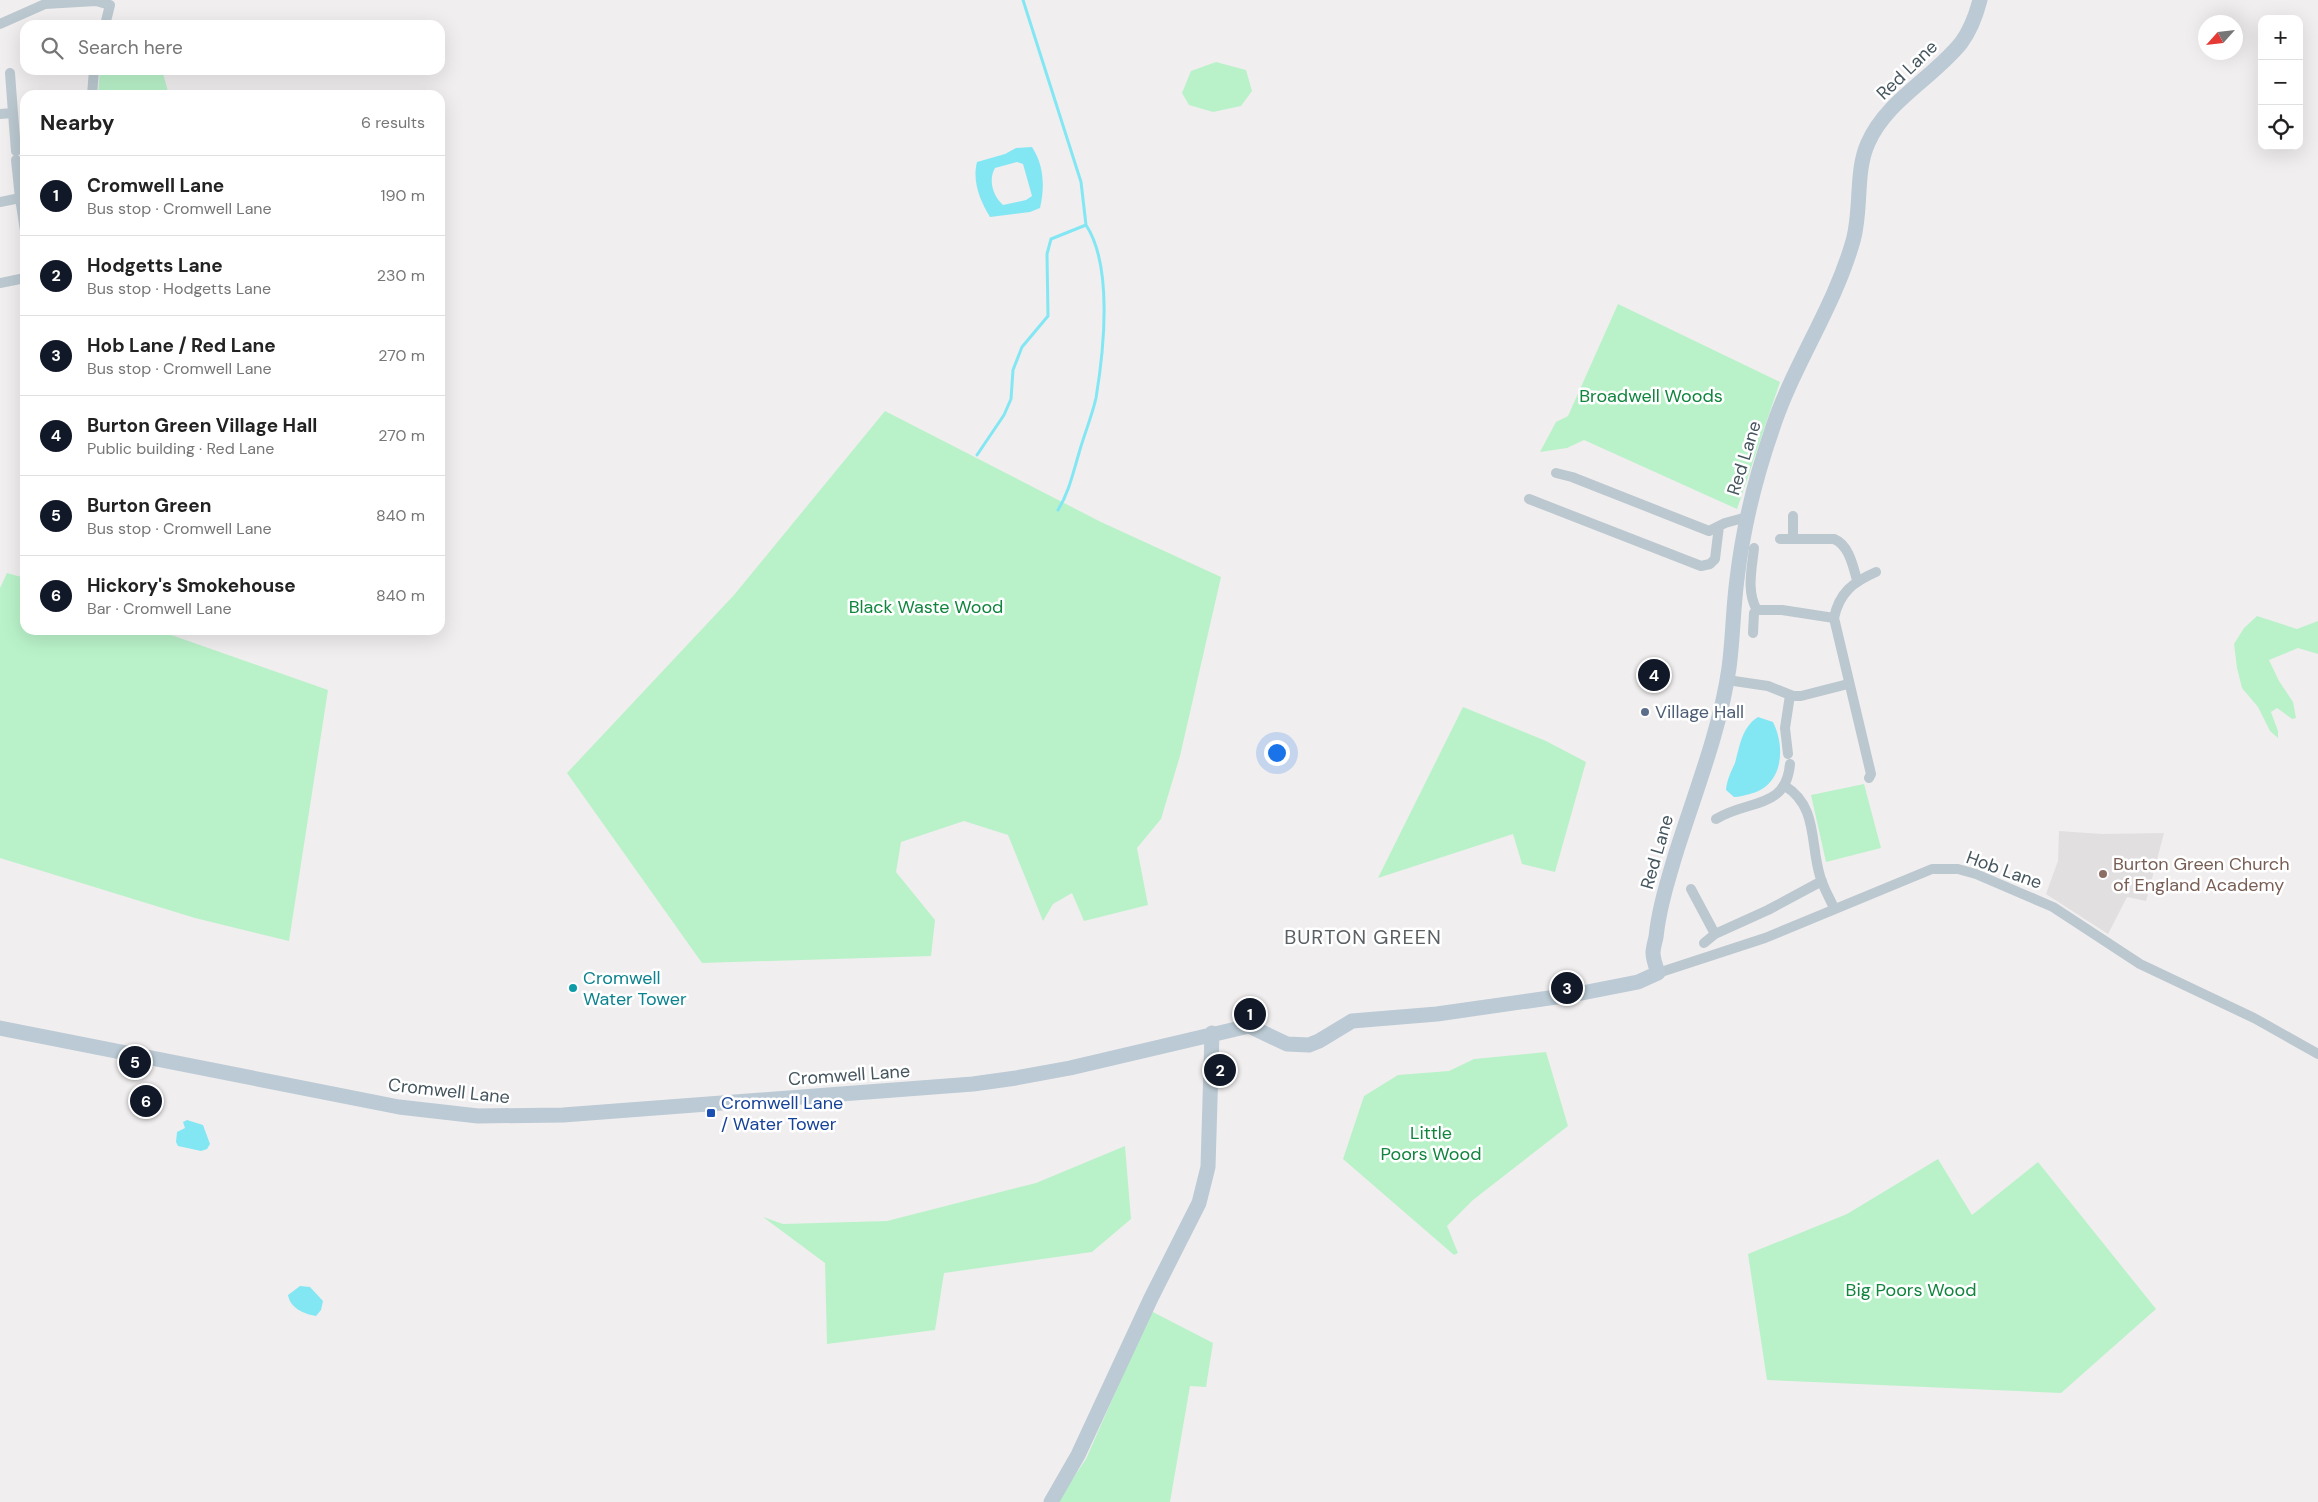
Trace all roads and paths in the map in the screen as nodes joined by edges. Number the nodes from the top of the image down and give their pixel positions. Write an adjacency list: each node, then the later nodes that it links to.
1 (1980, 0): 17 (street, Red Lane)
2 (45, 2): 3 (street); 4 (street)
3 (106, 20)
4 (0, 24)
5 (10, 73): 8 (street)
6 (93, 75): 7 (street)
7 (92, 90)
8 (13, 113): 9 (street); 10 (street)
9 (0, 114)
10 (20, 198): 11 (street)
11 (0, 202)
12 (20, 279): 13 (street)
13 (0, 283)
14 (1556, 473): 18 (street)
15 (1529, 499): 18 (street)
16 (1793, 516): 20 (street)
17 (1747, 517): 18 (street); 27 (street, Red Lane)
18 (1718, 526)
19 (1780, 539): 20 (street)
20 (1793, 539): 23 (street)
21 (1754, 548): 24 (street)
22 (1876, 572): 23 (street)
23 (1857, 580): 25 (street)
24 (1756, 610): 25 (street); 26 (street)
25 (1834, 618): 28 (street)
26 (1753, 633)
27 (1727, 680): 29 (street); 38 (street, Red Lane)
28 (1848, 684): 29 (street); 30 (street)
29 (1790, 695): 31 (street)
30 (1869, 778)
31 (1785, 786): 32 (street); 33 (street)
32 (1716, 819)
33 (1822, 882): 35 (street); 36 (street)
34 (1691, 889): 36 (street)
35 (1834, 908): 38 (street, Hob Lane); 41 (street, Hob Lane)
36 (1714, 934): 37 (street)
37 (1704, 942)
38 (1658, 974): 40 (street, Cromwell Lane)
39 (0, 1028): 40 (street, Cromwell Lane)
40 (1212, 1033): 42 (street)
41 (2318, 1054)
42 (1051, 1502)

